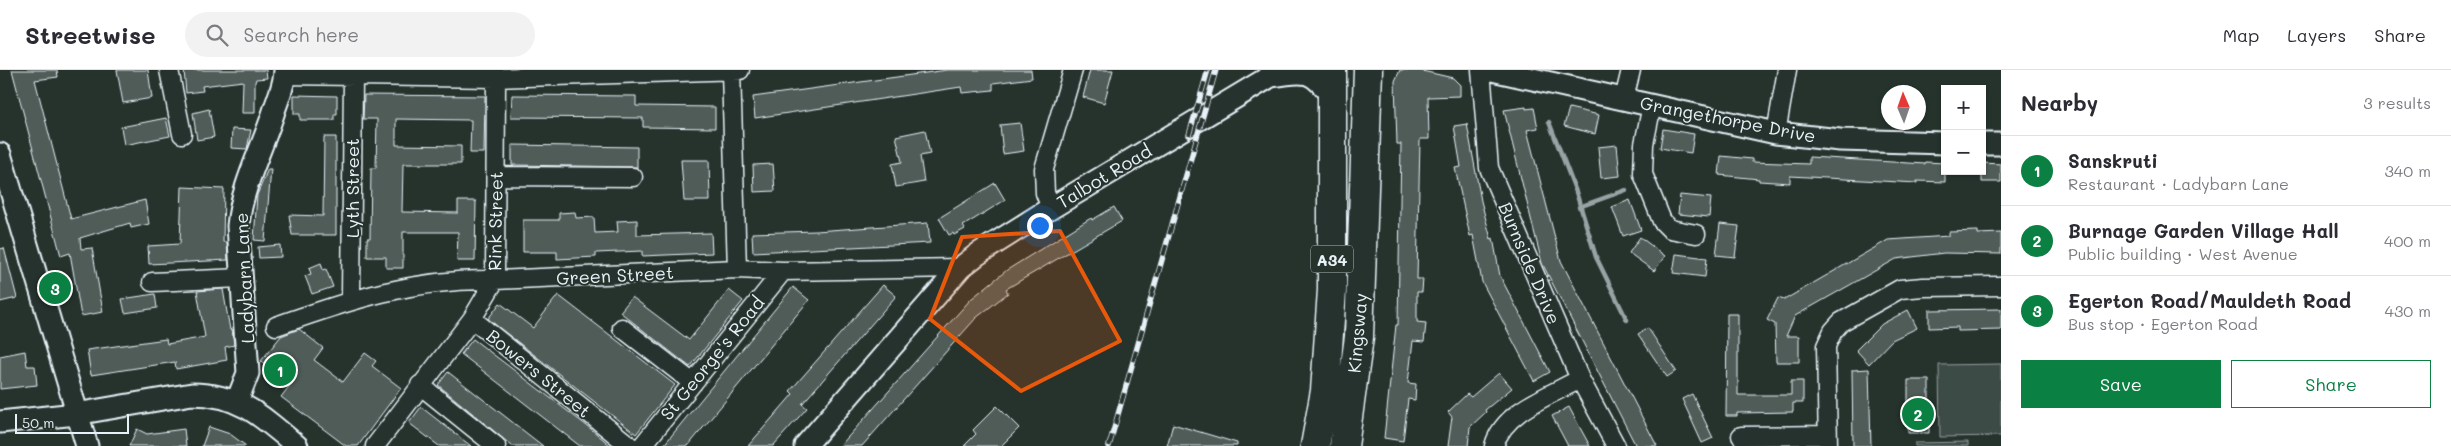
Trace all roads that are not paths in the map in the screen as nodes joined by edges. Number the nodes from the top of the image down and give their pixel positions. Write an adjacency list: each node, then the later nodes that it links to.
1 (169, 70): 19 (street)
2 (1073, 70): 28 (street)
3 (1481, 70): 41 (street, Burnside Drive)
4 (1492, 70): 9 (street, Grangethorpe Drive)
5 (1631, 70): 16 (street)
6 (1787, 70): 18 (street)
7 (735, 71): 14 (street); 31 (street)
8 (1364, 72): 24 (highway, Kingsway / A34); 57 (highway, Kingsway / A34)
9 (1510, 72): 16 (street, Grangethorpe Drive)
10 (285, 73): 13 (street); 33 (street, Ladybarn Lane)
11 (1277, 73): 15 (street, Talbot Road); 28 (street, Talbot Road)
12 (378, 74): 13 (street); 14 (street)
13 (353, 78): 37 (street, Lyth Street)
14 (496, 78): 25 (street, Rink Street)
15 (1332, 83): 24 (highway, Kingsway / A34)
16 (1624, 98): 17 (street, Grangethorpe Drive)
17 (1652, 105): 18 (street, Grangethorpe Drive); 29 (street)
18 (1776, 133): 20 (street, Grangethorpe Drive)
19 (182, 134)
20 (1941, 143)
21 (1986, 144): 22 (street)
22 (2001, 144)
23 (0, 154): 27 (street)
24 (1332, 174): 56 (highway, Kingsway / A34)
25 (496, 176): 26 (street); 34 (street, Rink Street)
26 (633, 176)
27 (5, 189): 45 (street)
28 (1051, 208): 30 (street, Talbot Road)
29 (1696, 234)
30 (960, 268): 32 (street, Green Street); 55 (street, Talbot Road)
31 (737, 269): 32 (street, Green Street); 34 (street, Green Street)
32 (783, 271): 42 (street, St George's Road)
33 (241, 278): 35 (street); 44 (street, Ladybarn Lane)
34 (495, 280): 37 (street, Green Street); 38 (street, Rink Street)
35 (152, 282)
36 (2001, 286): 48 (street)
37 (351, 299): 39 (street, Green Street)
38 (472, 319): 43 (street, Rink Street); 53 (street, Bowers Street)
39 (276, 326)
40 (622, 328): 42 (street)
41 (1580, 379): 58 (street); 59 (street, Burnside Drive)
42 (693, 382): 54 (street, St George's Road)
43 (420, 386): 51 (street, Rink Street); 52 (street)
44 (237, 402): 45 (street); 50 (street)
45 (76, 414): 46 (street); 49 (street)
46 (0, 422)
47 (1741, 436): 48 (street)
48 (1828, 441)
49 (87, 446)
50 (297, 446)
51 (375, 446)
52 (496, 446)
53 (630, 446)
54 (642, 446)
55 (805, 446)
56 (1315, 446)
57 (1344, 446)
58 (1494, 446)
59 (1616, 446)

